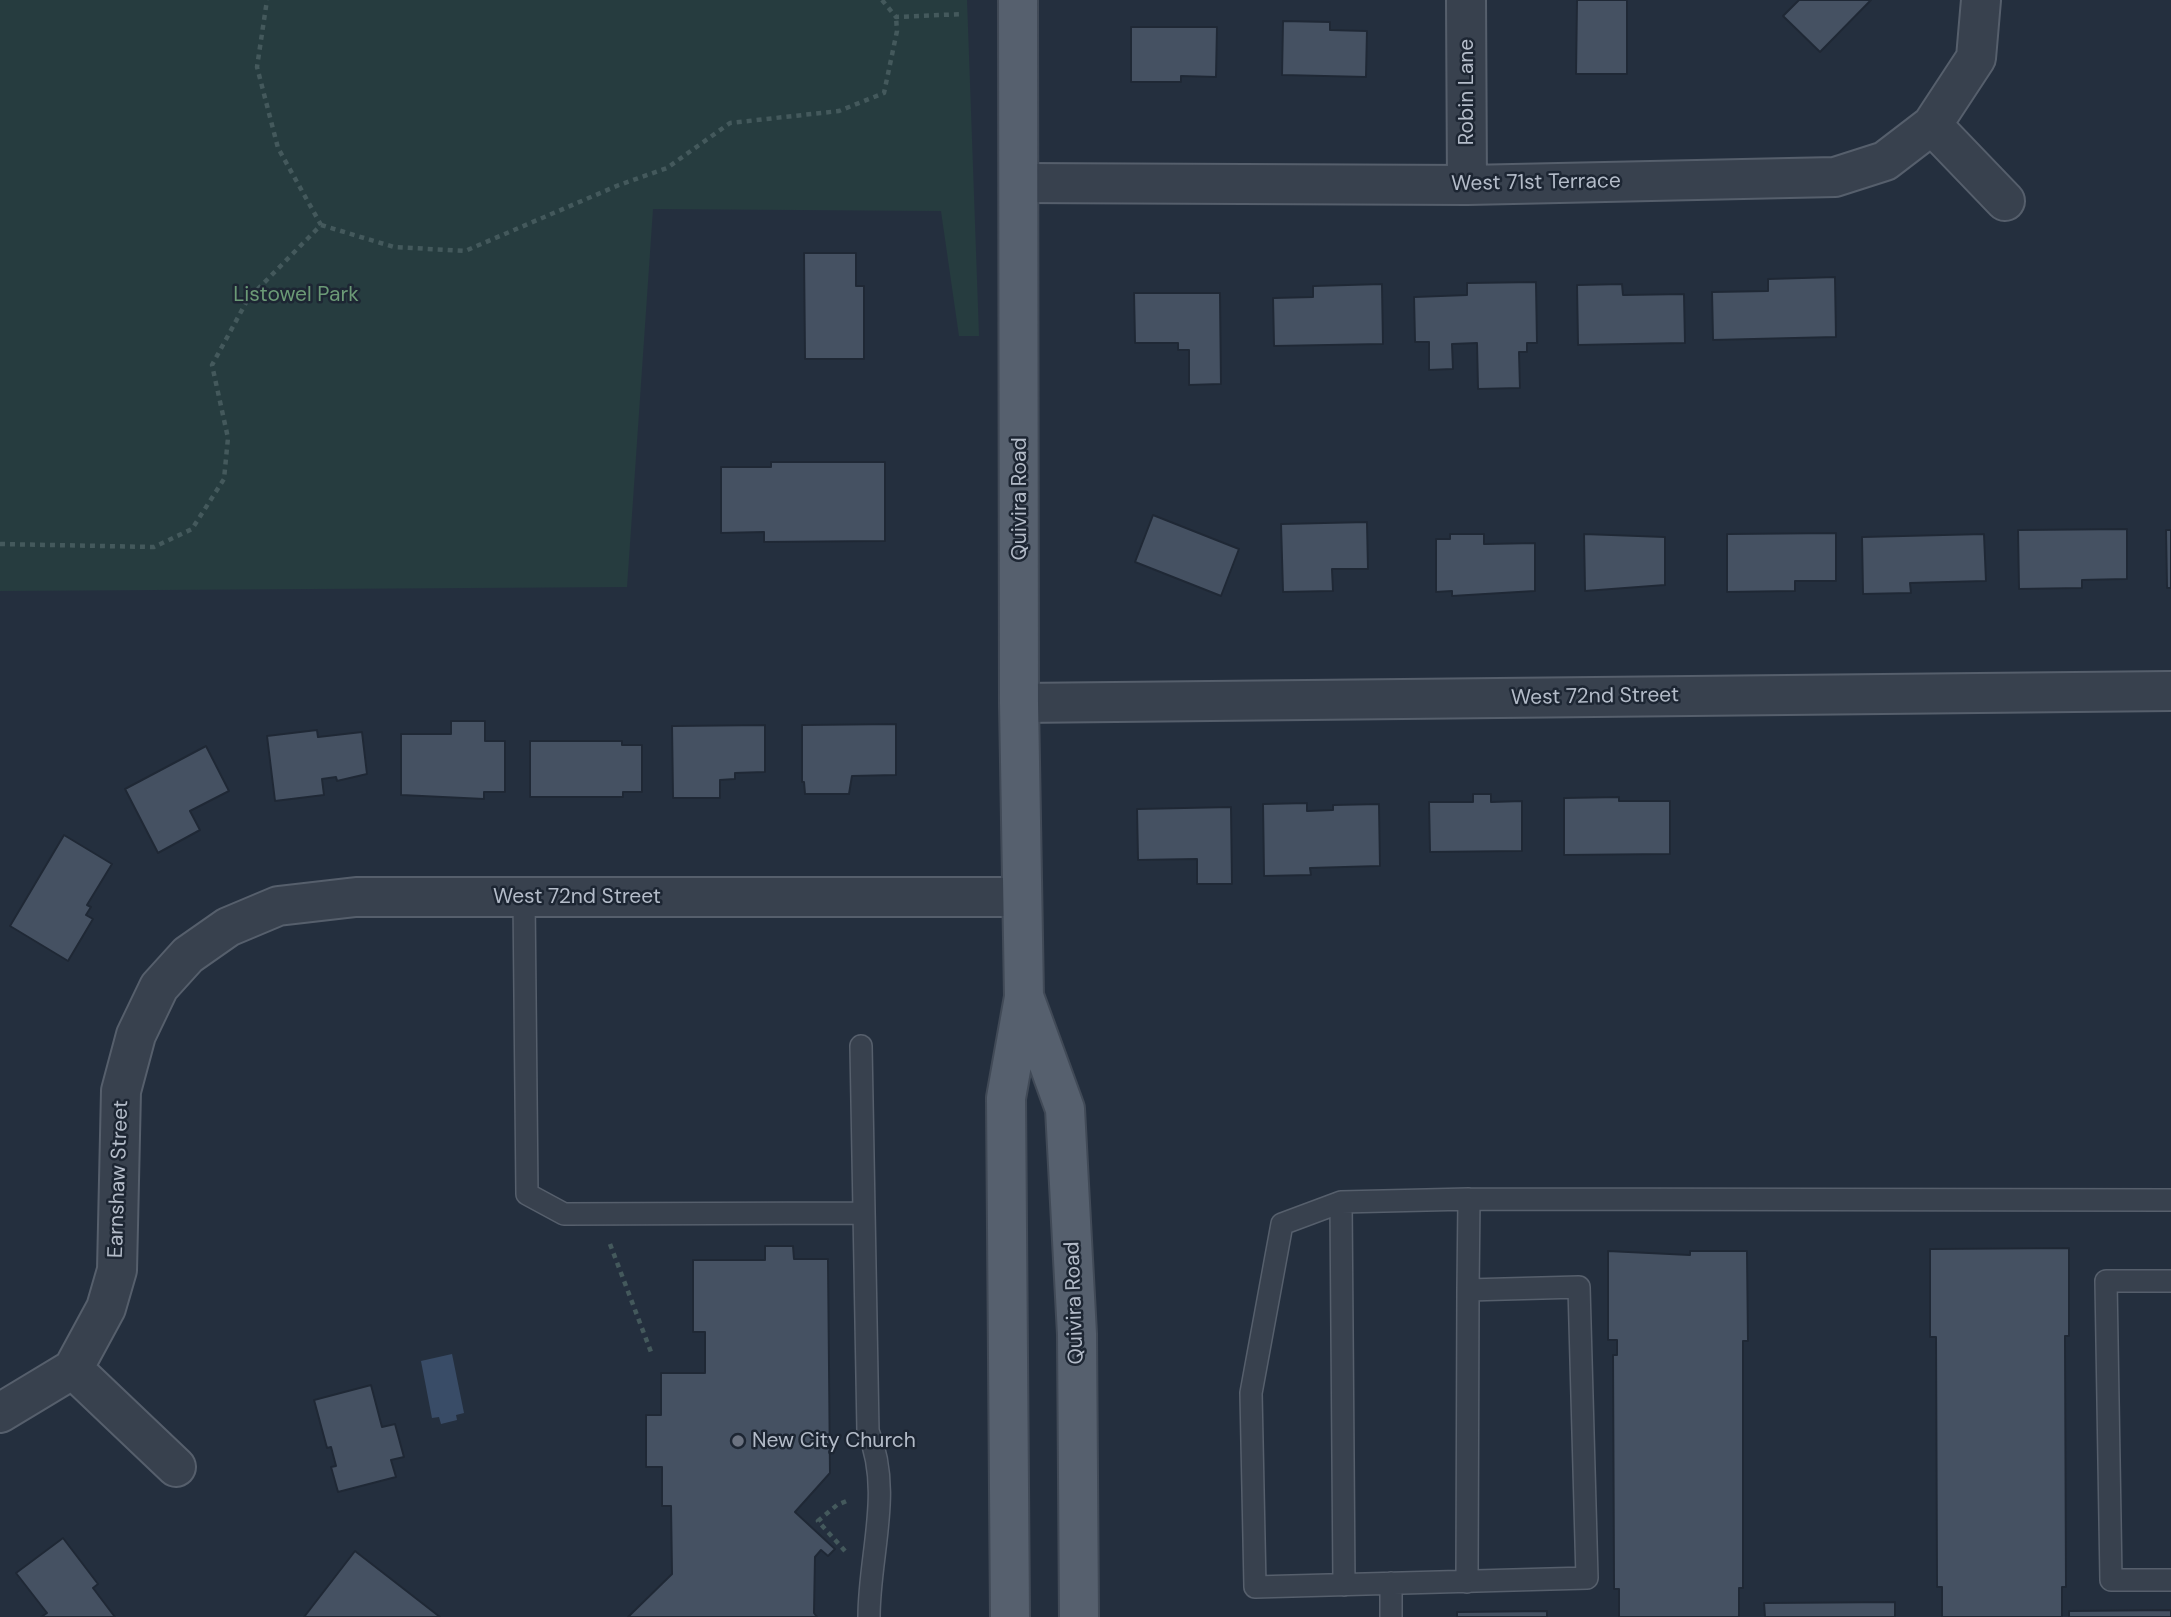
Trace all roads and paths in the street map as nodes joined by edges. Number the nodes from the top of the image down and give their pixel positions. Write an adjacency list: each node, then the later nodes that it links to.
1 (267, 0): 12 (path)
2 (882, 0): 7 (path)
3 (1018, 0): 9 (main road, Quivira Road)
4 (1466, 0): 10 (street, Robin Lane)
5 (1981, 0): 8 (street, West 71st Terrace)
6 (963, 15): 7 (path)
7 (896, 17): 12 (path)
8 (1931, 125): 10 (street, West 71st Terrace); 11 (street)
9 (1020, 183): 10 (street, West 71st Terrace); 15 (main road, Quivira Road)
10 (1467, 185)
11 (2005, 201)
12 (321, 225): 13 (path)
13 (0, 544)
14 (2171, 691): 15 (street, West 72nd Street)
15 (1019, 702): 17 (main road, Quivira Road)
16 (524, 897): 17 (street, West 72nd Street); 18 (street, West 72nd Street); 25 (lane)
17 (1022, 897): 19 (main road, Quivira Road)
18 (159, 987): 29 (street, Earnshaw Street)
19 (1024, 997): 39 (main road, Quivira Road); 40 (main road, Quivira Road)
20 (861, 1046): 24 (lane)
21 (1469, 1199): 22 (lane); 23 (lane); 27 (lane)
22 (2171, 1200)
23 (1340, 1202): 37 (lane); 37 (lane)
24 (864, 1213): 25 (lane); 38 (lane)
25 (599, 1214): 28 (path)
26 (2171, 1281): 34 (lane)
27 (1468, 1290): 35 (lane); 35 (lane)
28 (651, 1352)
29 (73, 1369): 30 (street); 31 (street)
30 (0, 1413)
31 (176, 1467)
32 (855, 1506): 33 (path)
33 (852, 1549)
34 (2171, 1580)
35 (1467, 1581): 36 (lane)
36 (1391, 1584): 37 (lane); 41 (lane)
37 (1344, 1585)
38 (869, 1617)
39 (1010, 1617)
40 (1079, 1617)
41 (1391, 1617)

